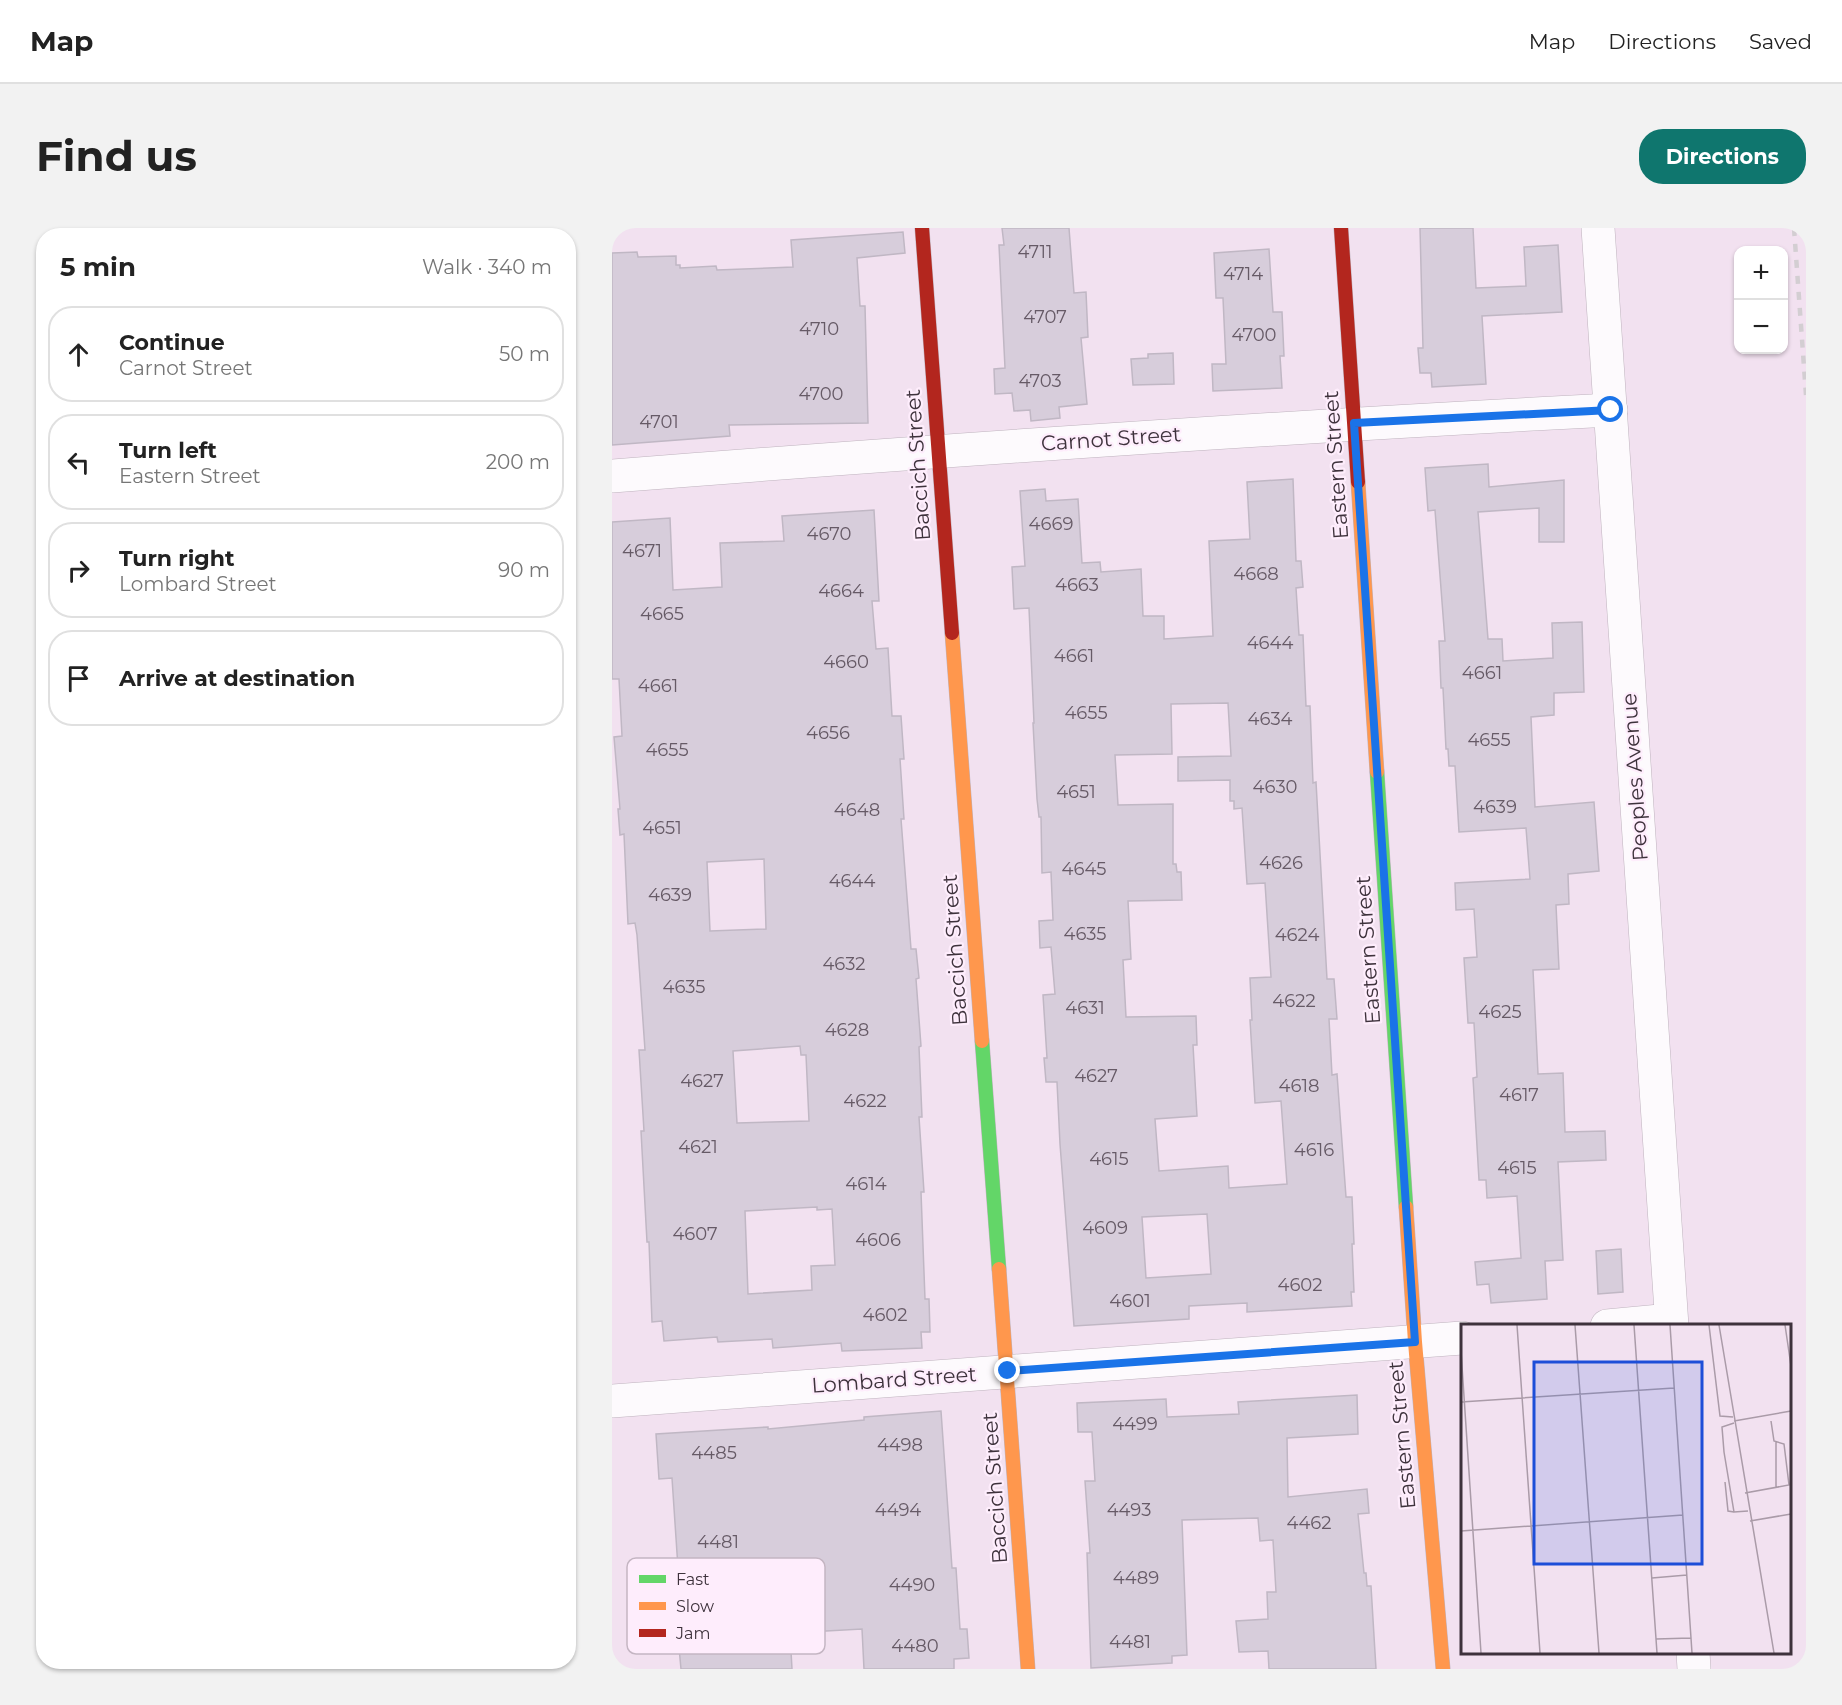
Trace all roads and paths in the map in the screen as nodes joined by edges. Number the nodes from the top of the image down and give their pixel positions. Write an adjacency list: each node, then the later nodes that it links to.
1 (922, 228): 6 (street, Baccich Street)
2 (1341, 228): 5 (street, Eastern Street)
3 (1598, 228): 4 (street, Peoples Avenue)
4 (1611, 410): 5 (street, Carnot Street); 8 (street, Peoples Avenue)
5 (1354, 423): 6 (street, Carnot Street); 11 (street, Eastern Street)
6 (938, 451): 7 (street, Carnot Street); 12 (street, Baccich Street)
7 (612, 477)
8 (1671, 1323): 9 (street)
9 (1650, 1324)
10 (1461, 1338): 11 (street, Lombard Street)
11 (1415, 1342): 12 (street, Lombard Street); 16 (street, Eastern Street)
12 (1008, 1371): 13 (street, Lombard Street); 15 (street, Baccich Street)
13 (612, 1401)
14 (1693, 1654): 17 (street)
15 (1028, 1669)
16 (1443, 1669)
17 (1694, 1669)

